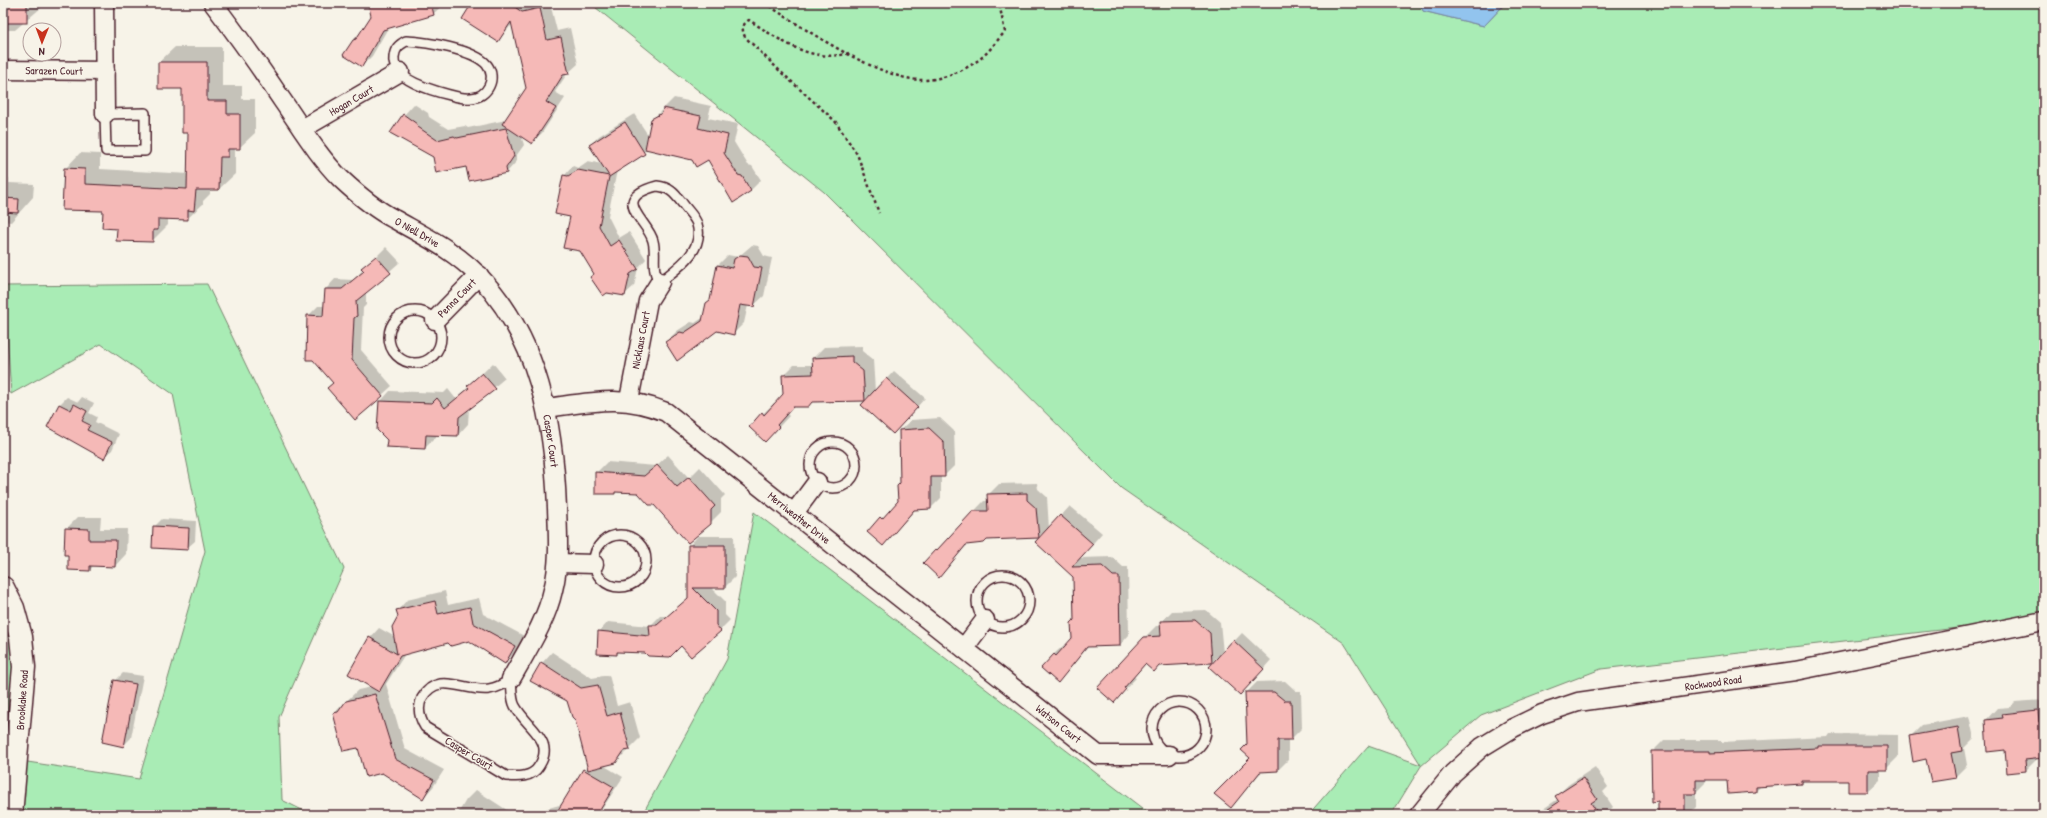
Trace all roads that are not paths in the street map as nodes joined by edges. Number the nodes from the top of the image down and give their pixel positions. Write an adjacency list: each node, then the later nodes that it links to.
1 (104, 3): 4 (street)
2 (213, 3): 7 (street, O Niell Drive)
3 (3, 70): 4 (street, Sarazen Court)
4 (104, 71): 6 (street)
5 (400, 72): 5 (lane); 7 (street, Hogan Court)
6 (105, 114): 6 (lane)
7 (302, 129): 8 (street, O Niell Drive)
8 (479, 275): 10 (street, Penna Court); 12 (street, O Niell Drive)
9 (660, 282): 9 (lane, Nicklaus Court); 11 (street, Nicklaus Court)
10 (435, 320): 10 (lane, Penna Court)
11 (629, 400): 12 (street); 14 (street, Merriweather Drive)
12 (546, 408): 15 (street, Casper Court)
13 (817, 482): 13 (lane); 14 (street)
14 (794, 513): 20 (street, Merriweather Drive)
15 (558, 564): 16 (street); 21 (street, Casper Court)
16 (594, 564): 16 (lane)
17 (3, 588): 23 (street, Brooklake Road)
18 (985, 620): 18 (lane); 20 (street)
19 (2044, 621): 24 (street, Rockwood Road)
20 (964, 648): 22 (street, Watson Court)
21 (511, 679): 21 (lane, Casper Court)
22 (1169, 755): 22 (lane, Watson Court)
23 (11, 815)
24 (1419, 815)

